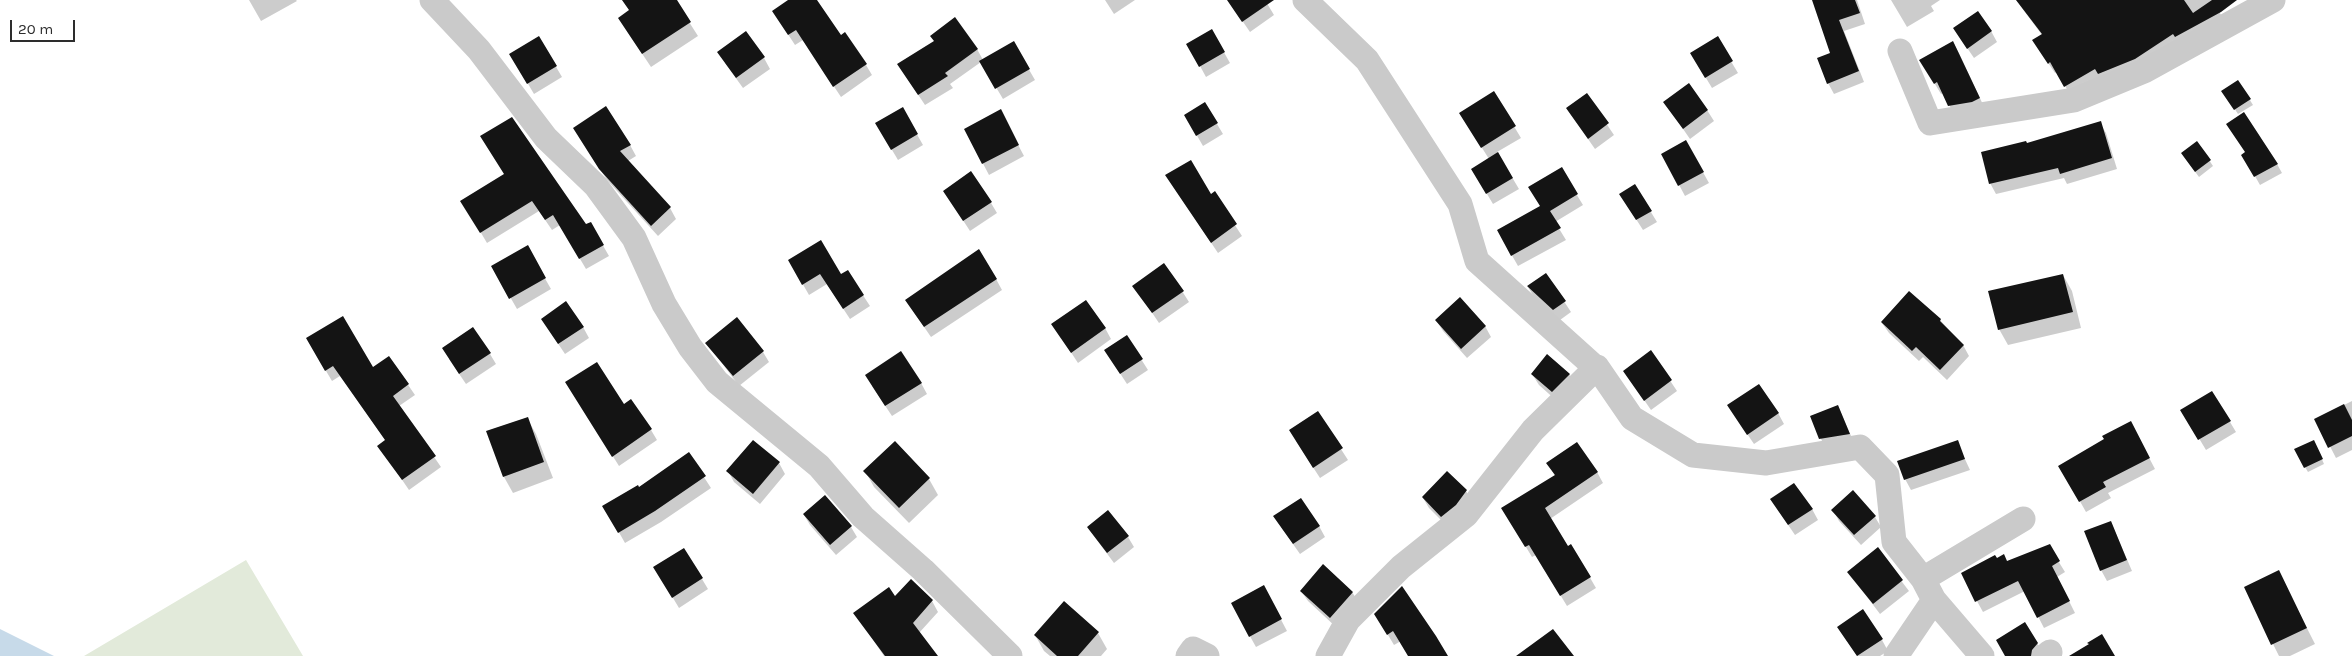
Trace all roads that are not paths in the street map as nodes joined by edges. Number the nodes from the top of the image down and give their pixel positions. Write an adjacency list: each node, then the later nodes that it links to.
1 (432, 0): 8 (street)
2 (1305, 0): 5 (street)
3 (2273, 0): 4 (street)
4 (1900, 50)
5 (1596, 368): 7 (street); 11 (street)
6 (2023, 518): 7 (street)
7 (1928, 590): 12 (street); 13 (street)
8 (1010, 656)
9 (1188, 656): 10 (street)
10 (1207, 656)
11 (1328, 656)
12 (1896, 656)
13 (1982, 656)

